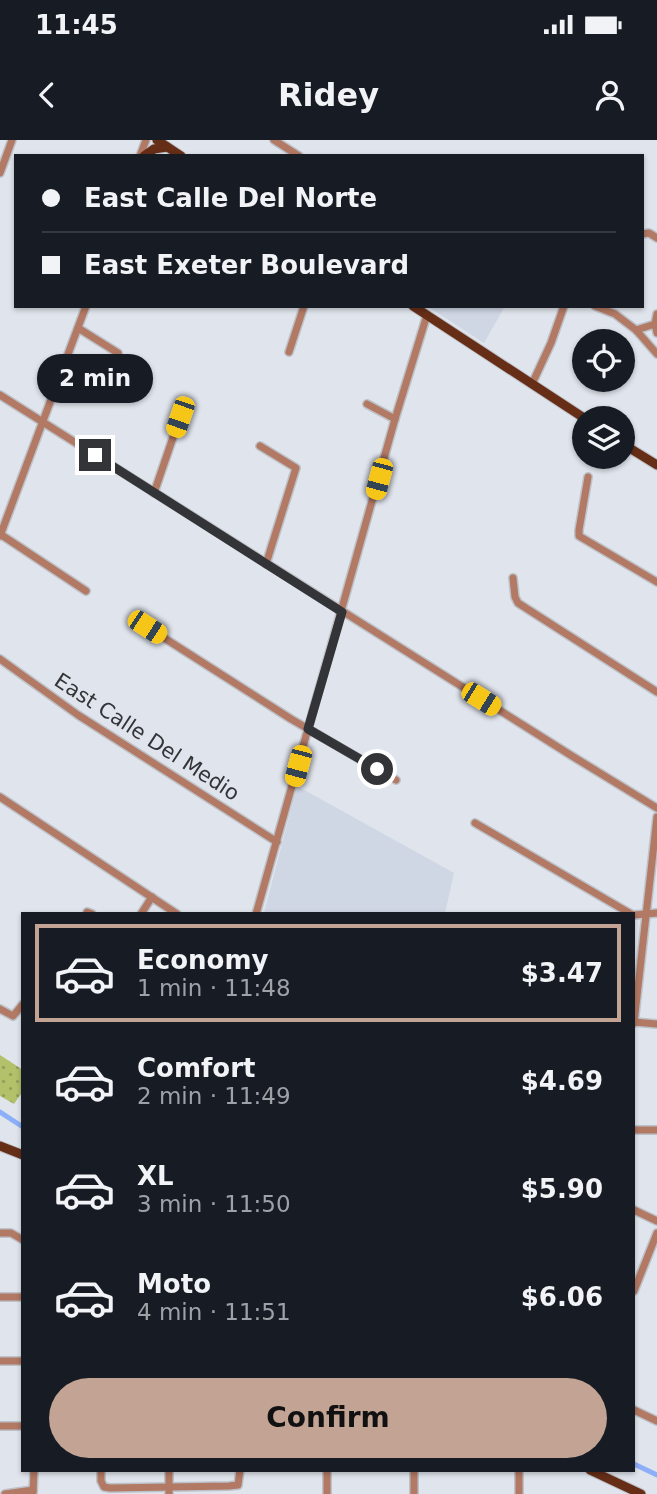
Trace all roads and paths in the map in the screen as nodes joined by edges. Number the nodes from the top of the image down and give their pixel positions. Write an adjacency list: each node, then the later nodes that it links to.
1 (12, 140): 8 (street)
2 (157, 140): 4 (main road)
3 (274, 140): 7 (street)
4 (167, 147): 5 (main road); 6 (main road)
5 (146, 154)
6 (178, 154)
7 (296, 154)
8 (0, 173)
9 (649, 232): 10 (street)
10 (657, 238)
11 (85, 308): 19 (street)
12 (303, 308): 22 (street)
13 (416, 308): 17 (main road)
14 (563, 308): 25 (street)
15 (600, 308): 20 (street)
16 (657, 314): 18 (street)
17 (427, 315): 25 (main road); 30 (street)
18 (655, 324): 20 (street); 21 (street)
19 (78, 328): 23 (street); 31 (street)
20 (636, 330): 24 (street)
21 (657, 333)
22 (289, 352)
23 (118, 353)
24 (657, 354)
25 (532, 384): 28 (main road)
26 (0, 395): 31 (street)
27 (367, 404): 30 (street)
28 (572, 410)
29 (180, 417): 36 (street)
30 (395, 419): 42 (street)
31 (43, 422): 36 (street); 37 (street)
32 (260, 446): 38 (street)
33 (635, 451): 34 (main road)
34 (657, 465)
35 (588, 477): 40 (street)
36 (154, 493): 38 (street)
37 (0, 535): 41 (street)
38 (266, 564): 42 (street)
39 (513, 578): 45 (street)
40 (657, 582)
41 (86, 591)
42 (342, 612): 46 (street); 49 (street)
43 (147, 627): 46 (street)
44 (0, 659): 52 (street, East Calle Del Medio)
45 (657, 692)
46 (308, 729): 47 (street); 52 (street)
47 (396, 780)
48 (0, 797): 53 (street)
49 (657, 808)
50 (657, 817): 58 (street)
51 (475, 823): 57 (street)
52 (276, 842): 56 (street)
53 (152, 897): 54 (street); 55 (street)
54 (142, 912)
55 (174, 912)
56 (257, 912)
57 (629, 912)
58 (645, 913): 59 (street); 60 (street); 63 (street)
59 (657, 913)
60 (635, 914)
61 (21, 1006): 62 (street)
62 (0, 1009)
63 (635, 1012)
64 (635, 1022): 65 (street)
65 (657, 1024)
66 (635, 1130): 67 (street)
67 (657, 1130)
68 (0, 1146): 69 (main road)
69 (21, 1154)
70 (635, 1210): 71 (street)
71 (657, 1221)
72 (0, 1233): 74 (street)
73 (657, 1233): 75 (street)
74 (21, 1239)
75 (635, 1288)
76 (0, 1297): 77 (street)
77 (21, 1297)
78 (0, 1361): 79 (street)
79 (21, 1361)
80 (635, 1410): 81 (street)
81 (657, 1421)
82 (0, 1426): 83 (street)
83 (21, 1426)
84 (34, 1472): 93 (street)
85 (101, 1472): 92 (street)
86 (169, 1472): 92 (street)
87 (240, 1472): 92 (street)
88 (327, 1472): 95 (street)
89 (414, 1472): 96 (street)
90 (519, 1472): 97 (street)
91 (594, 1472): 98 (main road)
92 (169, 1491)
93 (33, 1492): 94 (street)
94 (5, 1494)
95 (327, 1494)
96 (414, 1494)
97 (519, 1494)
98 (641, 1494)

